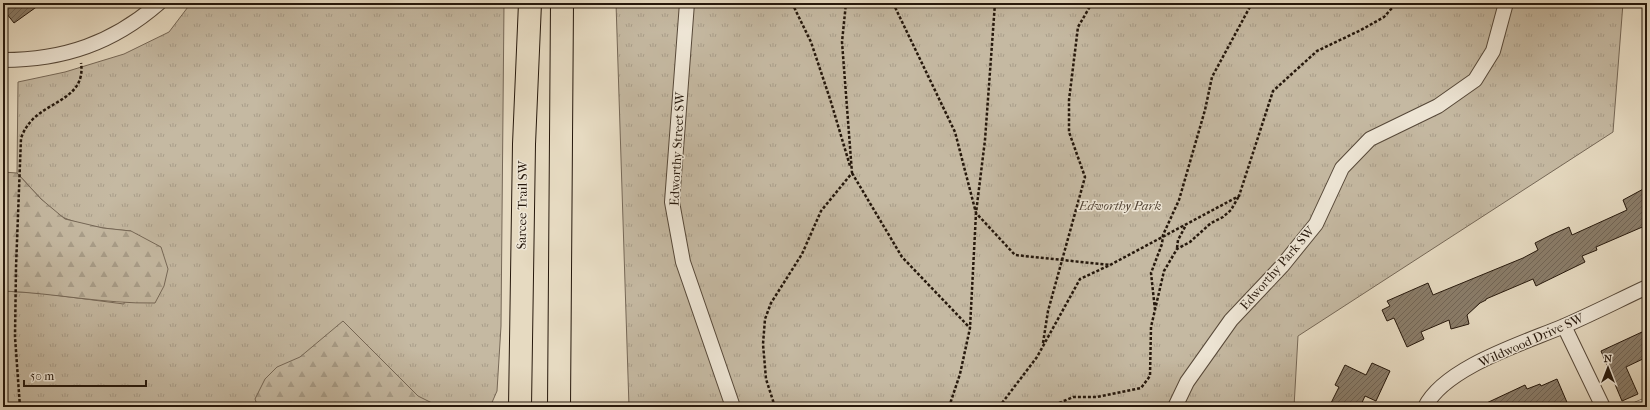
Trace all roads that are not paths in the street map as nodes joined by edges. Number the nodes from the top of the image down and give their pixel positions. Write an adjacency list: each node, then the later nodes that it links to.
1 (159, 3): 6 (street)
2 (530, 3): 10 (highway, Sarcee Trail SW)
3 (562, 3): 11 (highway)
4 (687, 3): 12 (street, Edworthy Street SW)
5 (1506, 3): 13 (street, Edworthy Park SW)
6 (3, 60)
7 (1647, 287): 8 (street, Wildwood Drive SW)
8 (1564, 326): 14 (street, Wildwood Drive SW); 15 (street)
9 (1647, 401): 16 (lane)
10 (520, 407)
11 (559, 407)
12 (733, 407)
13 (1175, 407)
14 (1425, 407)
15 (1603, 407)
16 (1633, 407)

